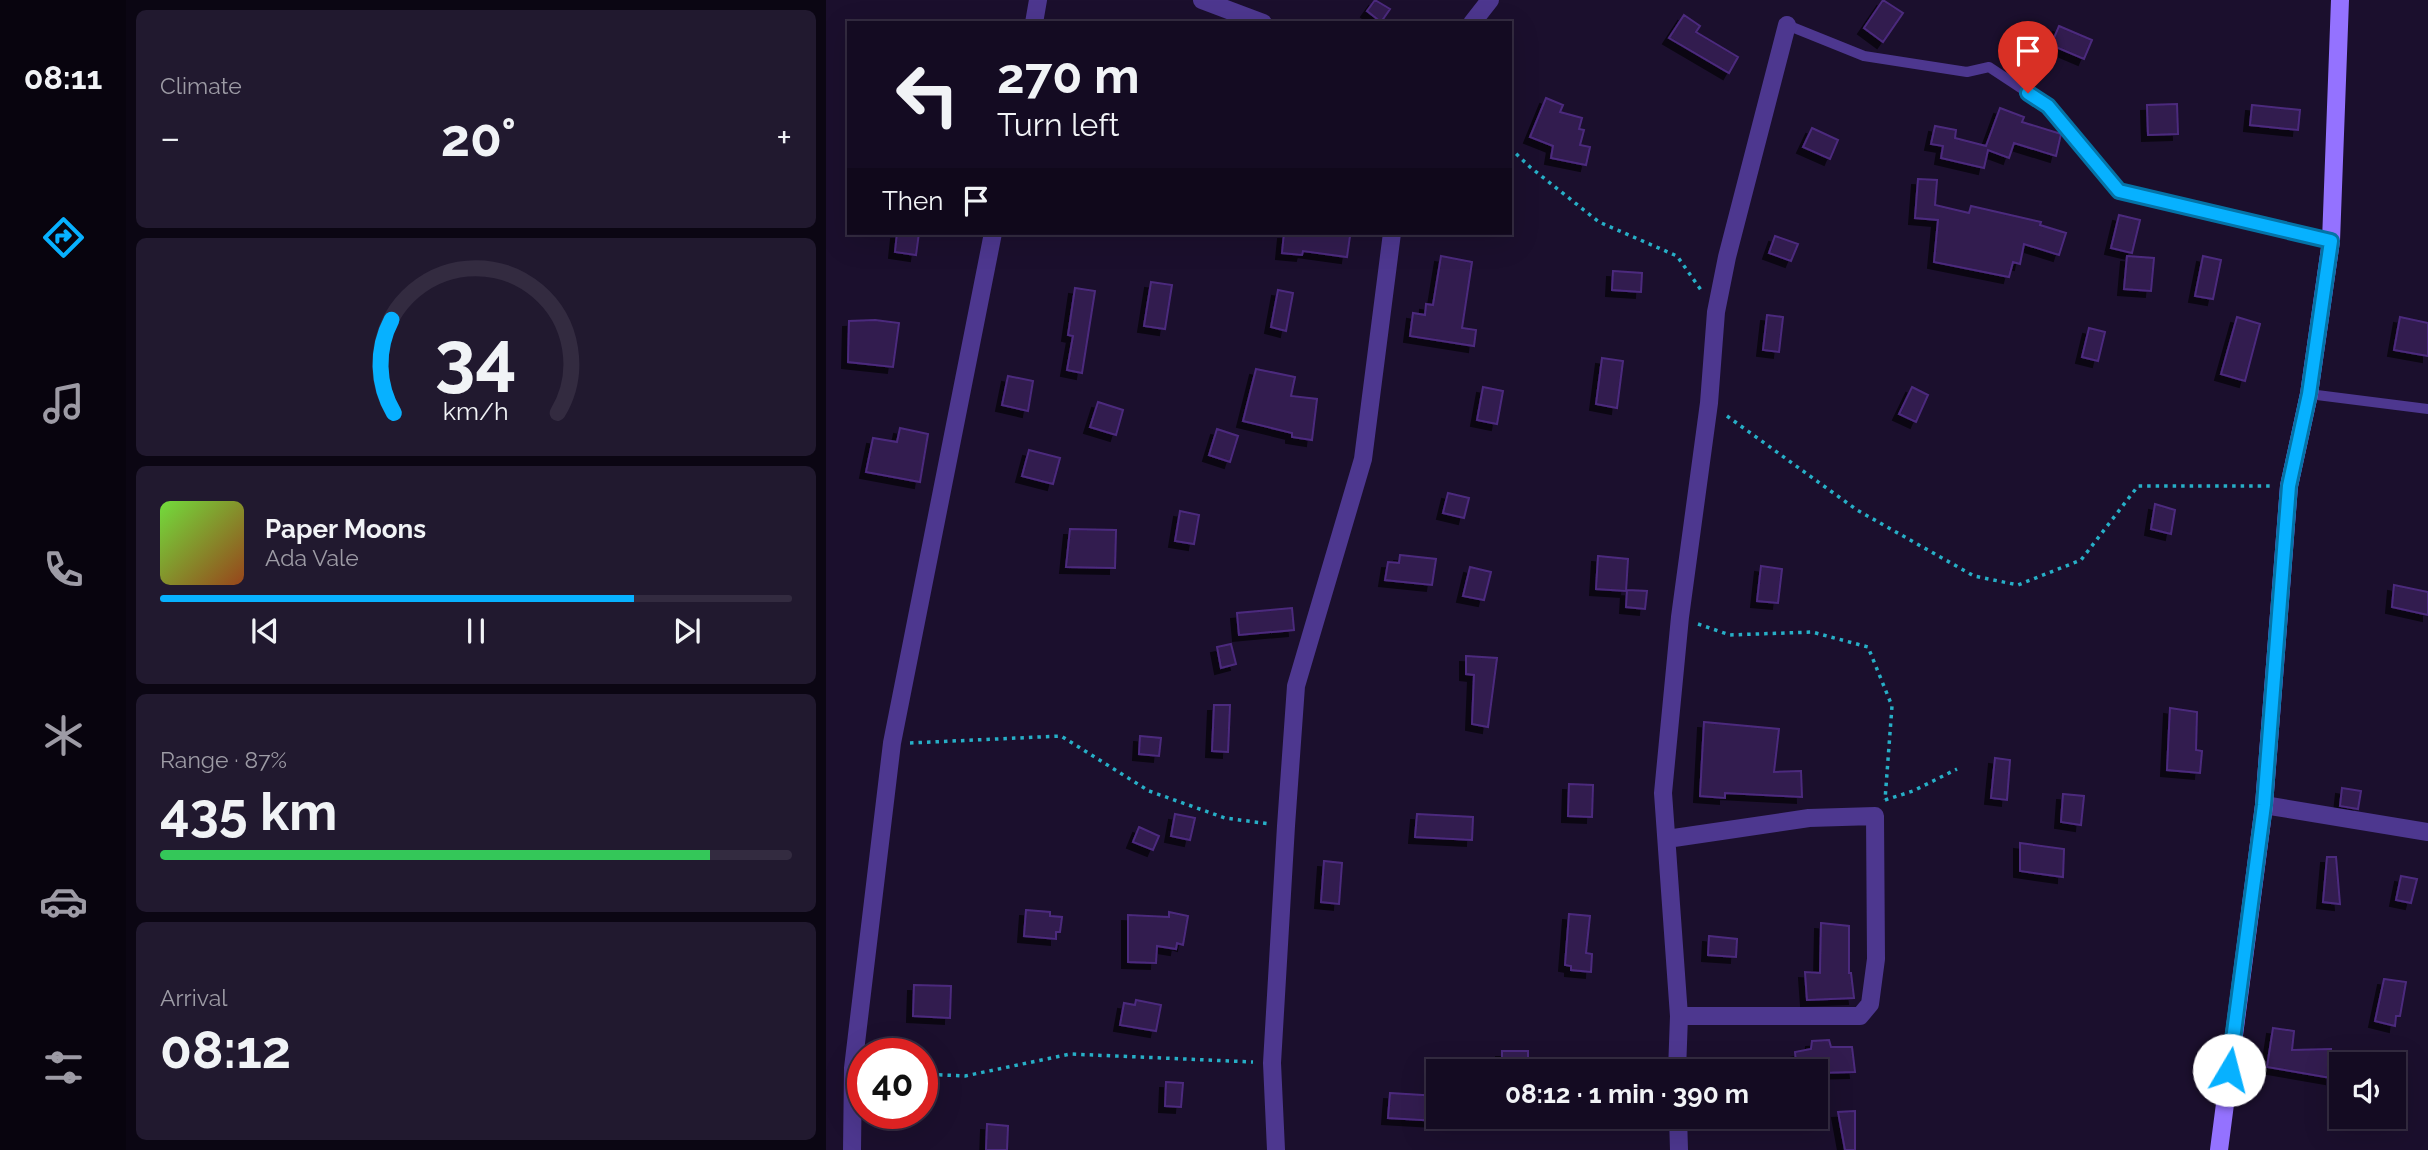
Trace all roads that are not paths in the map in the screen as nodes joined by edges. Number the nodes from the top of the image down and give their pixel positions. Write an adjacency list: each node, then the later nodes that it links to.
1 (1038, 0): 5 (street)
2 (1202, 0): 6 (street)
3 (1490, 0): 7 (street)
4 (2340, 0): 11 (street)
5 (1034, 21)
6 (1259, 21)
7 (1474, 21)
8 (1787, 25): 11 (lane); 16 (street)
9 (993, 235): 20 (street)
10 (1392, 235): 21 (street)
11 (2331, 241): 12 (street)
12 (2309, 394): 13 (lane); 14 (street)
13 (2428, 410)
14 (2264, 805): 15 (street); 23 (street)
15 (2428, 832)
16 (1667, 839): 17 (street); 17 (street)
17 (1679, 1016): 18 (street)
18 (1677, 1059)
19 (1678, 1129): 22 (street)
20 (852, 1150)
21 (1276, 1150)
22 (1679, 1150)
23 (2219, 1150)

